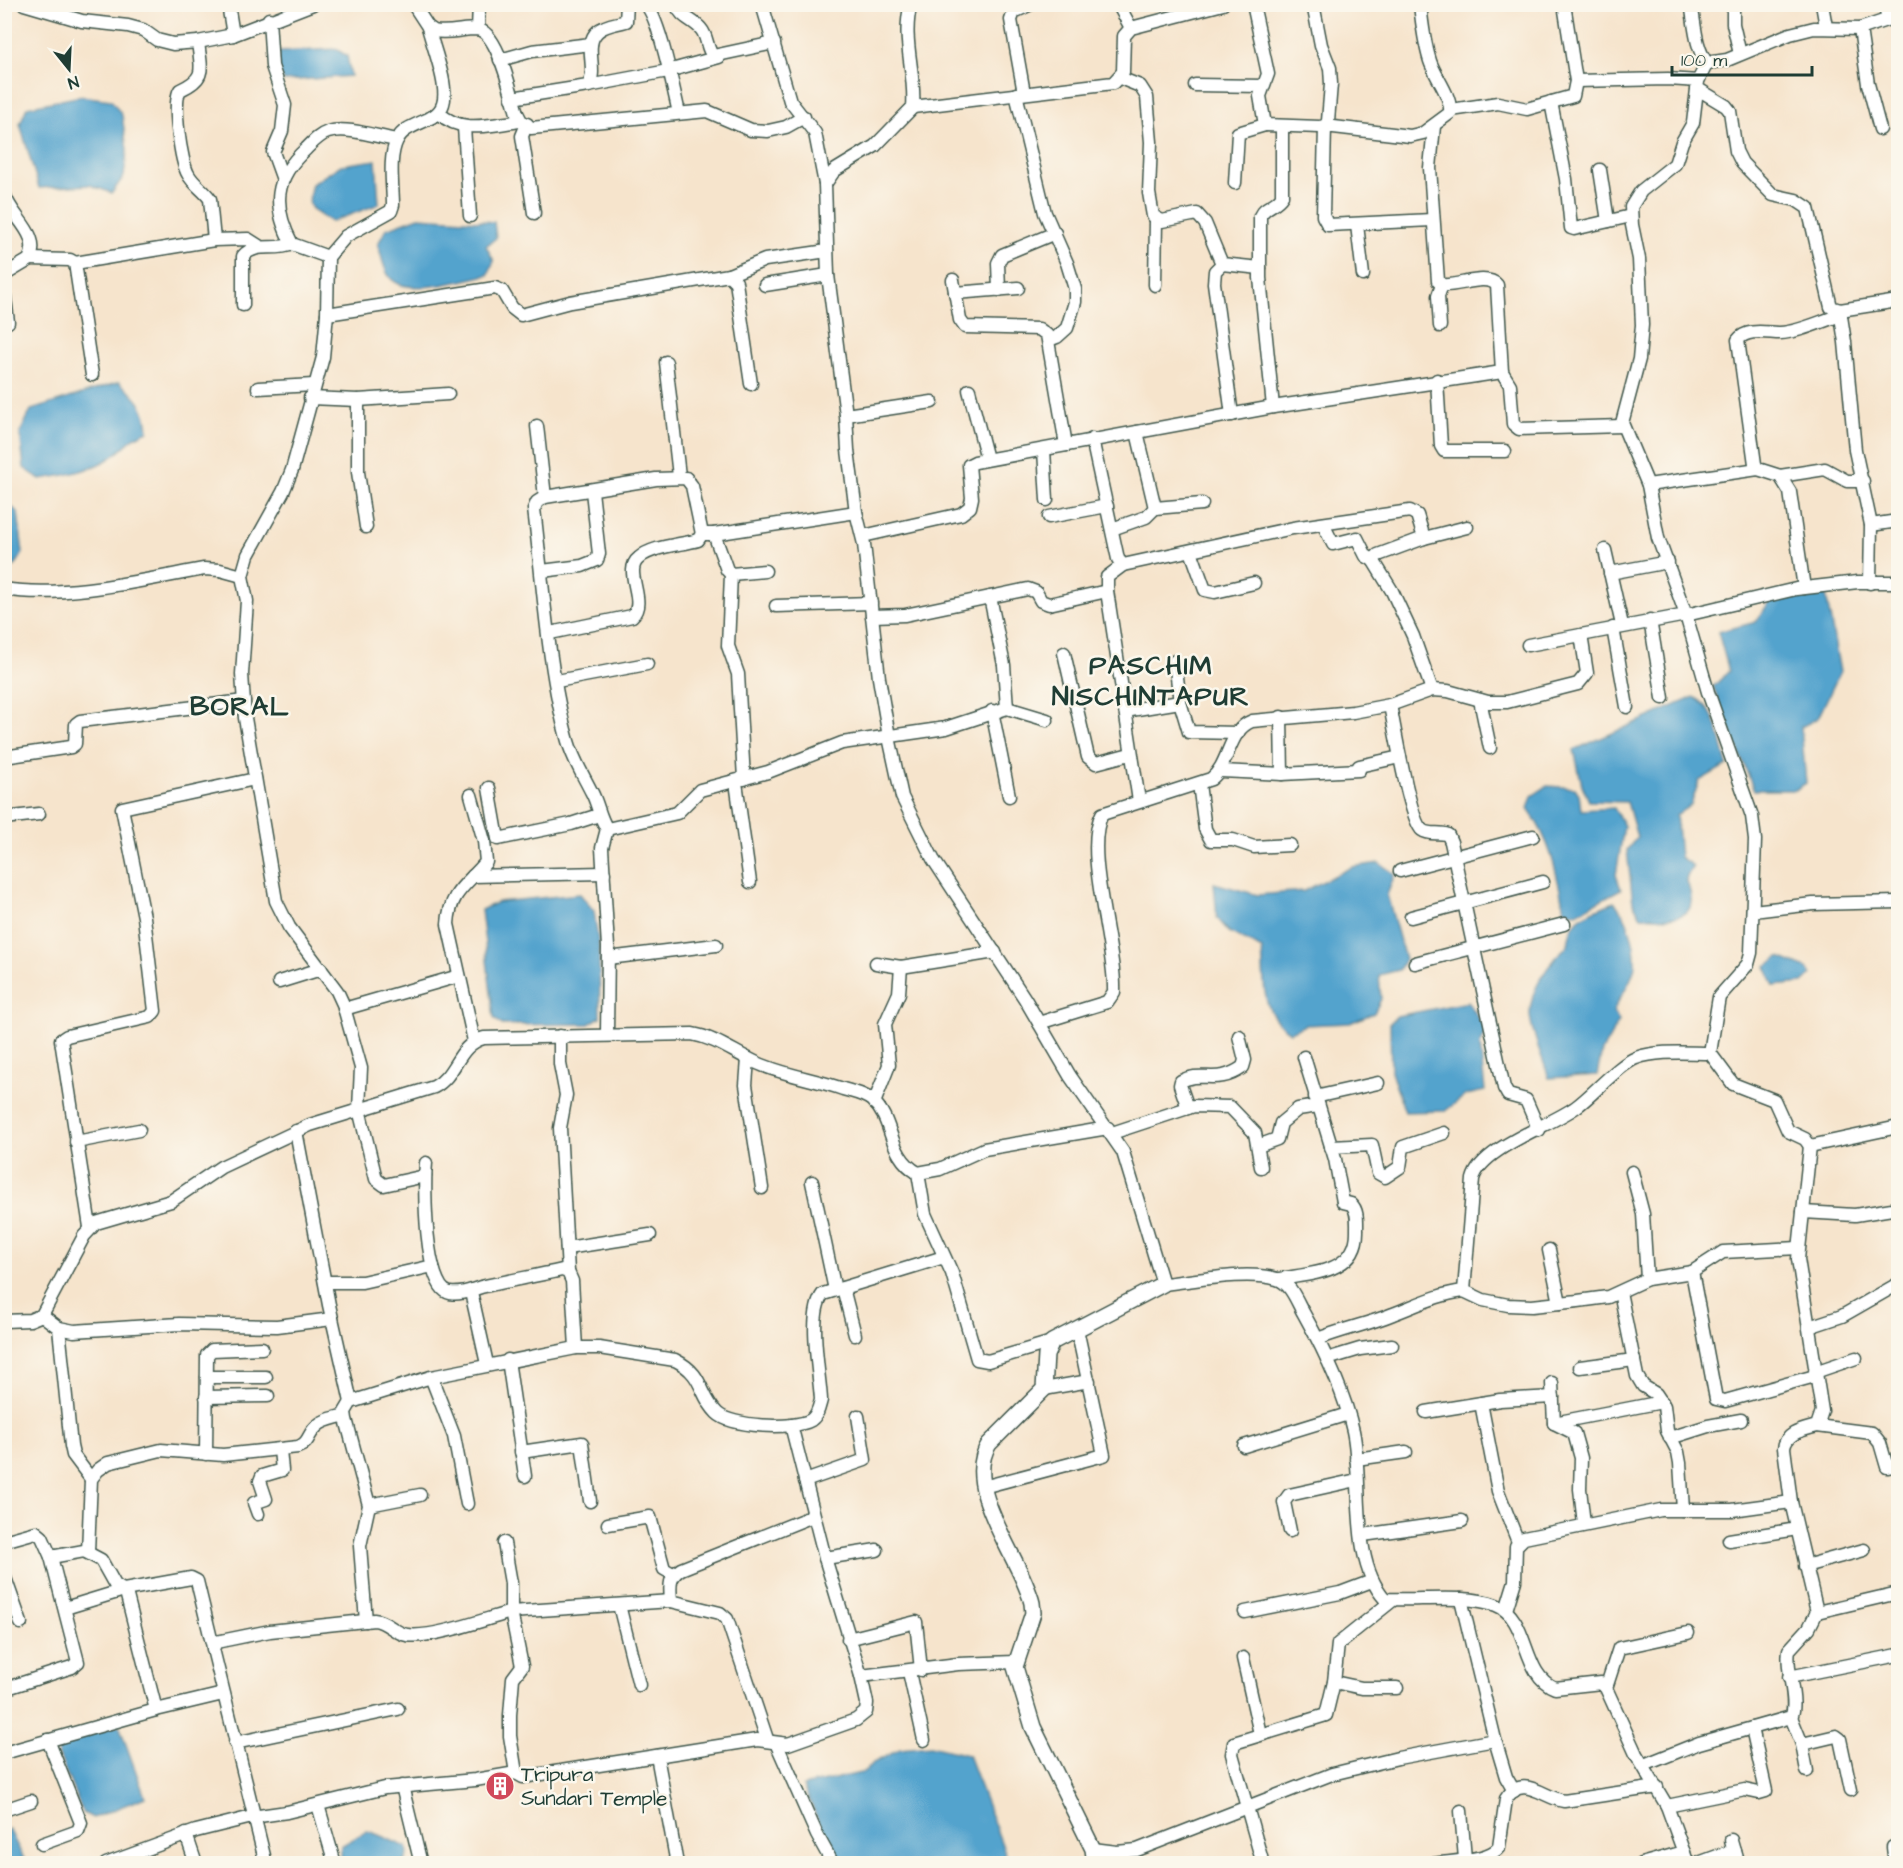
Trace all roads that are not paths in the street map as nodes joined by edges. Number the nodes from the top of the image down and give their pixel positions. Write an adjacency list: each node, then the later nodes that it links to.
1 (228, 4): 30 (street)
2 (313, 4): 24 (street)
3 (412, 4): 25 (street)
4 (479, 4): 28 (street)
5 (627, 4): 33 (street)
6 (676, 4): 35 (street)
7 (762, 4): 32 (street)
8 (911, 4): 48 (street)
9 (1031, 4): 45 (street)
10 (1118, 4): 27 (street)
11 (1223, 4): 22 (street)
12 (1253, 4): 44 (street)
13 (1312, 4): 55 (street)
14 (1420, 4): 49 (street)
15 (1564, 4): 40 (street)
16 (1691, 4): 37 (street)
17 (1733, 4): 34 (street)
18 (1822, 4): 26 (street)
19 (1884, 4): 23 (street)
20 (29, 5): 31 (street)
21 (650, 5): 38 (street)
22 (1208, 6): 27 (street)
23 (1894, 18): 29 (street)
24 (269, 19): 30 (street); 62 (street)
25 (428, 27): 28 (street); 50 (street)
26 (1826, 27): 29 (street); 34 (street)
27 (1131, 28): 39 (street)
28 (478, 29): 36 (street)
29 (1860, 29): 59 (street)
30 (233, 34): 31 (street)
31 (198, 42): 74 (street)
32 (774, 43): 35 (street); 52 (street)
33 (591, 44): 36 (street); 43 (street)
34 (1740, 54): 37 (street)
35 (718, 57): 38 (street)
36 (500, 60): 46 (street)
37 (1707, 63): 42 (street)
38 (668, 71): 43 (street); 51 (street)
39 (1120, 78): 45 (street); 69 (street)
40 (1576, 81): 42 (street); 47 (street)
41 (1195, 85): 44 (street)
42 (1698, 85): 68 (street); 97 (street)
43 (588, 86): 46 (street)
44 (1263, 86): 54 (street)
45 (1020, 93): 48 (street); 73 (street)
46 (512, 98): 53 (street)
47 (1551, 102): 49 (street); 71 (street)
48 (913, 107): 64 (street)
49 (1451, 110): 56 (street)
50 (439, 113): 57 (street); 60 (street)
51 (679, 113): 52 (street); 53 (street)
52 (804, 117): 64 (street)
53 (524, 123): 57 (street); 66 (street)
54 (1265, 125): 58 (street); 63 (street)
55 (1325, 126): 56 (street); 58 (street); 72 (street)
56 (1434, 126): 70 (street)
57 (465, 127): 67 (street)
58 (1282, 127): 82 (street)
59 (1880, 129)
60 (397, 140): 62 (street); 78 (street)
61 (1600, 170): 71 (street)
62 (282, 177): 75 (street)
63 (1235, 183)
64 (825, 184): 77 (street)
65 (4, 192): 79 (street)
66 (534, 213)
67 (470, 216)
68 (1631, 216): 71 (street); 118 (street)
69 (1156, 219): 81 (street); 89 (street)
70 (1432, 220): 72 (street); 90 (street)
71 (1608, 221)
72 (1357, 225): 86 (street)
73 (1055, 233): 93 (street); 101 (street)
74 (214, 240): 76 (street); 80 (street)
75 (292, 244): 76 (street); 78 (street)
76 (259, 246): 96 (street)
77 (826, 251): 84 (street); 85 (street)
78 (327, 257): 98 (street)
79 (30, 259): 80 (street); 83 (street)
80 (75, 263): 104 (street)
81 (1222, 264): 82 (street); 116 (street)
82 (1260, 268): 114 (street)
83 (4, 275)
84 (729, 275): 98 (street); 106 (street)
85 (828, 275): 88 (street); 115 (street)
86 (1363, 275)
87 (953, 280): 94 (street)
88 (765, 285)
89 (1155, 285)
90 (1442, 285): 100 (street); 103 (street)
91 (1018, 288): 93 (street)
92 (4, 290): 99 (street)
93 (999, 290): 94 (street)
94 (955, 293): 101 (street)
95 (1899, 300): 97 (street)
96 (243, 305)
97 (1840, 313): 125 (street); 128 (street)
98 (327, 314): 107 (street)
99 (8, 322)
100 (1440, 326)
101 (1049, 340): 121 (street)
102 (666, 362): 126 (street)
103 (1502, 372): 105 (street); 118 (street)
104 (92, 375)
105 (1437, 380): 114 (street); 123 (street)
106 (751, 384)
107 (314, 386): 108 (street); 111 (street)
108 (258, 388)
109 (969, 390): 124 (street)
110 (448, 394): 112 (street)
111 (310, 398): 112 (street); 156 (street)
112 (358, 400): 141 (street)
113 (933, 402): 115 (street)
114 (1273, 407): 116 (street)
115 (846, 415): 136 (street)
116 (1232, 415): 119 (street)
117 (537, 426): 131 (street)
118 (1622, 426): 129 (street)
119 (1137, 432): 120 (street); 135 (street)
120 (1092, 439): 121 (street); 134 (street)
121 (1066, 445): 122 (street)
122 (1044, 450): 124 (street); 132 (street)
123 (1505, 451)
124 (987, 459): 145 (street)
125 (1758, 469): 127 (street); 129 (street)
126 (679, 476): 130 (street); 144 (street)
127 (1780, 476): 128 (street); 160 (street)
128 (1863, 481): 140 (street)
129 (1648, 485): 150 (street)
130 (592, 491): 131 (street); 152 (street)
131 (544, 497): 152 (street)
132 (1047, 500)
133 (1202, 504): 135 (street)
134 (1107, 506): 137 (street); 143 (street)
135 (1155, 508): 143 (street)
136 (856, 512): 144 (street); 145 (street)
137 (1049, 517)
138 (1899, 521): 140 (street)
139 (1323, 524): 146 (street); 148 (street); 149 (street)
140 (1872, 525): 159 (street)
141 (366, 527)
142 (1467, 527): 146 (street)
143 (1112, 529): 151 (street)
144 (708, 534): 155 (street); 169 (street)
145 (863, 536): 165 (street)
146 (1424, 538): 149 (street)
147 (1605, 550): 154 (street)
148 (1191, 551): 151 (street); 158 (street)
149 (1373, 560): 176 (street)
150 (1668, 562): 154 (street); 166 (street)
151 (1123, 565): 162 (street)
152 (542, 571): 169 (street)
153 (765, 571): 155 (street)
154 (1610, 573): 168 (street)
155 (731, 574): 197 (street)
156 (242, 576): 161 (street); 179 (street)
157 (1899, 582): 159 (street)
158 (1254, 583)
159 (1870, 583): 160 (street)
160 (1804, 588): 166 (street)
161 (4, 589)
162 (1107, 591): 163 (street); 185 (street)
163 (990, 597): 165 (street); 183 (street)
164 (776, 606): 165 (street)
165 (871, 610): 189 (street)
166 (1686, 615): 167 (street); 217 (street)
167 (1650, 621): 168 (street); 177 (street)
168 (1617, 627): 170 (street); 182 (street)
169 (550, 633): 175 (street)
170 (1581, 634): 171 (street); 178 (street)
171 (1528, 645)
172 (1064, 653): 191 (street)
173 (1175, 661): 180 (street)
174 (647, 664): 175 (street)
175 (557, 681): 204 (street)
176 (1432, 690): 178 (street); 181 (street)
177 (1663, 698)
178 (1480, 700): 190 (street)
179 (244, 701): 192 (street); 196 (street)
180 (1180, 702): 185 (street); 188 (street)
181 (1390, 705): 186 (street); 193 (street)
182 (1627, 707)
183 (1007, 708): 184 (street); 187 (street)
184 (992, 711): 189 (street); 201 (street)
185 (1125, 711): 191 (street)
186 (1281, 717): 188 (street); 195 (street)
187 (1047, 720)
188 (1238, 733): 194 (street)
189 (889, 737): 197 (street); 222 (street)
190 (1490, 748)
191 (1130, 754): 202 (street)
192 (4, 757)
193 (1400, 757): 195 (street); 209 (street)
194 (1221, 771): 195 (street); 198 (street)
195 (1282, 774)
196 (255, 779): 227 (street); 250 (street)
197 (740, 780): 206 (street); 213 (street)
198 (1199, 783): 202 (street); 208 (street)
199 (489, 788): 204 (street)
200 (471, 795): 212 (street)
201 (1008, 796)
202 (1139, 801): 231 (street)
203 (39, 814): 205 (street)
204 (599, 815): 206 (street)
205 (4, 818)
206 (608, 829): 211 (street)
207 (1533, 836): 209 (street)
208 (1290, 845)
209 (1454, 857): 210 (street); 216 (street)
210 (1400, 871)
211 (604, 873): 212 (street); 223 (street)
212 (472, 876): 228 (street)
213 (750, 882)
214 (1543, 882): 216 (street)
215 (1899, 902): 217 (street)
216 (1465, 903): 218 (street); 221 (street)
217 (1753, 911): 236 (street)
218 (1411, 917)
219 (1563, 924): 221 (street)
220 (716, 945): 223 (street)
221 (1475, 949): 225 (street); 246 (street)
222 (994, 952): 226 (street); 231 (street)
223 (609, 958): 232 (street)
224 (876, 963): 226 (street)
225 (1415, 963)
226 (901, 967): 241 (street)
227 (321, 969): 229 (street); 230 (street)
228 (459, 976): 230 (street); 235 (street)
229 (279, 982)
230 (344, 1009): 243 (street)
231 (1039, 1023): 248 (street)
232 (607, 1035): 233 (street); 238 (street)
233 (560, 1036): 235 (street); 263 (street)
234 (1239, 1036): 242 (street)
235 (474, 1041): 243 (street)
236 (1710, 1053): 246 (street); 252 (street)
237 (1304, 1057): 240 (street)
238 (748, 1059): 241 (street); 258 (street)
239 (1378, 1083): 240 (street)
240 (1316, 1102): 251 (street); 253 (street)
241 (874, 1103): 256 (street)
242 (1188, 1108): 248 (street); 251 (street)
243 (359, 1109): 247 (street); 267 (street)
244 (1899, 1127): 252 (street)
245 (139, 1130): 250 (street)
246 (1539, 1130): 276 (street)
247 (296, 1131): 261 (street); 272 (street)
248 (1110, 1131): 256 (street); 273 (street)
249 (1444, 1133): 253 (street)
250 (76, 1142): 261 (street)
251 (1258, 1146): 254 (street)
252 (1810, 1146): 260 (street)
253 (1331, 1147): 270 (street)
254 (1261, 1167)
255 (1632, 1172): 271 (street)
256 (918, 1173): 266 (street)
257 (812, 1182): 275 (street)
258 (762, 1188)
259 (1899, 1208): 260 (street)
260 (1803, 1212): 264 (street)
261 (90, 1227): 280 (street)
262 (650, 1235): 263 (street)
263 (567, 1248): 268 (street)
264 (1798, 1248): 269 (street); 284 (street)
265 (1549, 1250): 279 (street)
266 (944, 1257): 275 (street); 288 (street)
267 (433, 1266): 272 (street); 277 (street)
268 (568, 1272): 277 (street); 291 (street)
269 (1692, 1272): 271 (street); 298 (street)
270 (1280, 1279): 273 (street); 287 (street)
271 (1647, 1279): 278 (street)
272 (325, 1282): 281 (street)
273 (1163, 1284): 285 (main road)
274 (1899, 1284): 284 (street)
275 (839, 1289): 286 (street); 317 (street)
276 (1464, 1291): 279 (street); 287 (street)
277 (471, 1292): 296 (street)
278 (1620, 1292): 279 (street); 295 (street)
279 (1560, 1303)
280 (42, 1315): 282 (street); 283 (street)
281 (332, 1319): 283 (street); 308 (street)
282 (4, 1321)
283 (59, 1328): 328 (street)
284 (1809, 1328): 298 (street)
285 (1077, 1329): 288 (main road); 302 (street)
286 (855, 1335)
287 (1318, 1339): 293 (street)
288 (1052, 1341): 304 (main road)
289 (1392, 1345): 293 (street)
290 (262, 1348): 299 (street)
291 (576, 1348): 294 (street); 317 (street)
292 (1856, 1358): 298 (street)
293 (1327, 1359): 312 (street)
294 (508, 1360): 296 (street); 322 (street)
295 (1634, 1360): 297 (street); 310 (street)
296 (488, 1364): 301 (street)
297 (1580, 1367)
298 (1815, 1374): 318 (street)
299 (207, 1377): 300 (street); 306 (street)
300 (266, 1377)
301 (431, 1377): 308 (street); 335 (street)
302 (1089, 1381): 304 (street); 331 (street)
303 (1552, 1383): 307 (street)
304 (1044, 1389): 331 (main road)
305 (267, 1396): 306 (street)
306 (206, 1397): 324 (street)
307 (1553, 1397): 309 (street); 316 (street)
308 (351, 1402): 313 (street)
309 (1481, 1402): 311 (street); 348 (street)
310 (1662, 1402): 316 (street); 319 (street)
311 (1426, 1412)
312 (1348, 1414): 320 (street); 325 (street)
313 (345, 1415): 321 (street); 336 (street)
314 (858, 1416): 330 (street)
315 (1742, 1420): 319 (street)
316 (1554, 1423): 342 (street)
317 (791, 1425): 330 (street)
318 (1816, 1426): 326 (street); 334 (street)
319 (1670, 1438): 337 (street)
320 (1244, 1446)
321 (280, 1450): 324 (street); 338 (street)
322 (521, 1452): 327 (street); 333 (street)
323 (1406, 1452): 325 (street)
324 (206, 1454): 328 (street)
325 (1356, 1459): 329 (street)
326 (1899, 1465)
327 (525, 1476)
328 (91, 1479): 352 (street)
329 (1357, 1480): 344 (street); 345 (street)
330 (805, 1481): 339 (street)
331 (983, 1487): 377 (main road)
332 (420, 1495): 336 (street)
333 (590, 1501)
334 (1791, 1502): 337 (street); 343 (street)
335 (468, 1504)
336 (369, 1505): 370 (street)
337 (1683, 1510): 342 (street)
338 (258, 1514)
339 (813, 1516): 354 (street); 356 (street)
340 (1462, 1521): 345 (street)
341 (608, 1524): 356 (street)
342 (1584, 1524): 348 (street)
343 (1797, 1528): 346 (street); 355 (street)
344 (1290, 1531)
345 (1362, 1535): 358 (street)
346 (1729, 1540)
347 (4, 1541): 353 (street)
348 (1518, 1542): 366 (street)
349 (504, 1543): 367 (street)
350 (877, 1550): 354 (street)
351 (1864, 1550): 355 (street)
352 (88, 1552): 353 (street); 359 (street)
353 (51, 1557): 365 (street)
354 (825, 1558): 373 (street)
355 (1805, 1566): 369 (street)
356 (673, 1574): 363 (street)
357 (4, 1575): 371 (street)
358 (1372, 1581): 362 (street); 368 (street)
359 (124, 1590): 365 (street); 374 (street); 388 (street)
360 (1899, 1593): 369 (street)
361 (1461, 1599): 362 (street); 366 (street); 394 (street)
362 (1393, 1600): 381 (street)
363 (671, 1601): 364 (street); 395 (street)
364 (619, 1605): 367 (street); 382 (street)
365 (65, 1608): 385 (street)
366 (1506, 1610): 384 (street)
367 (511, 1612): 370 (street); 402 (street)
368 (1245, 1612)
369 (1818, 1612): 380 (street)
370 (366, 1621): 374 (street)
371 (21, 1623)
372 (1688, 1633): 384 (street)
373 (848, 1639): 378 (street); 379 (street)
374 (213, 1647): 386 (street)
375 (1899, 1655): 380 (street)
376 (1243, 1658): 391 (street)
377 (1015, 1662): 378 (street); 417 (main road)
378 (915, 1671): 379 (street); 393 (street)
379 (861, 1676): 395 (street)
380 (1789, 1677): 389 (street)
381 (1334, 1682): 383 (street); 391 (street)
382 (639, 1685)
383 (1397, 1688)
384 (1606, 1688): 400 (street)
385 (4, 1689)
386 (223, 1694): 388 (street); 396 (street)
387 (398, 1709): 396 (street)
388 (156, 1710): 392 (street)
389 (1791, 1717): 390 (street); 397 (street)
390 (1752, 1728): 400 (street); 409 (street)
391 (1260, 1734): 410 (street)
392 (48, 1740): 398 (street); 415 (street)
393 (924, 1740)
394 (1495, 1740): 405 (street); 410 (street)
395 (772, 1742): 399 (street); 428 (street)
396 (235, 1743): 413 (street)
397 (1802, 1744): 401 (street); 406 (street)
398 (4, 1753)
399 (657, 1756): 402 (street); 427 (street)
400 (1644, 1765): 404 (street)
401 (1807, 1771)
402 (516, 1773): 403 (street)
403 (402, 1786): 408 (street); 426 (street)
404 (1657, 1787): 405 (street); 409 (street)
405 (1514, 1791): 418 (street)
406 (1851, 1791)
407 (31, 1801): 411 (street)
408 (318, 1805): 413 (street); 425 (street)
409 (1667, 1806): 419 (street)
410 (1248, 1808): 417 (street); 429 (street)
411 (4, 1810)
412 (1461, 1811): 420 (street)
413 (252, 1817): 414 (street); 424 (street)
414 (186, 1834): 421 (street); 423 (street)
415 (42, 1844)
416 (1893, 1847): 434 (street)
417 (1094, 1856)
418 (1497, 1858): 420 (street)
419 (1686, 1858): 431 (street)
420 (1465, 1859): 430 (street)
421 (125, 1860): 422 (street)
422 (106, 1863)
423 (196, 1863)
424 (266, 1863)
425 (335, 1863)
426 (421, 1863)
427 (677, 1863)
428 (833, 1863)
429 (1263, 1863)
430 (1433, 1863)
431 (1641, 1863)
432 (1696, 1863): 433 (street)
433 (1738, 1863)
434 (1895, 1863)

